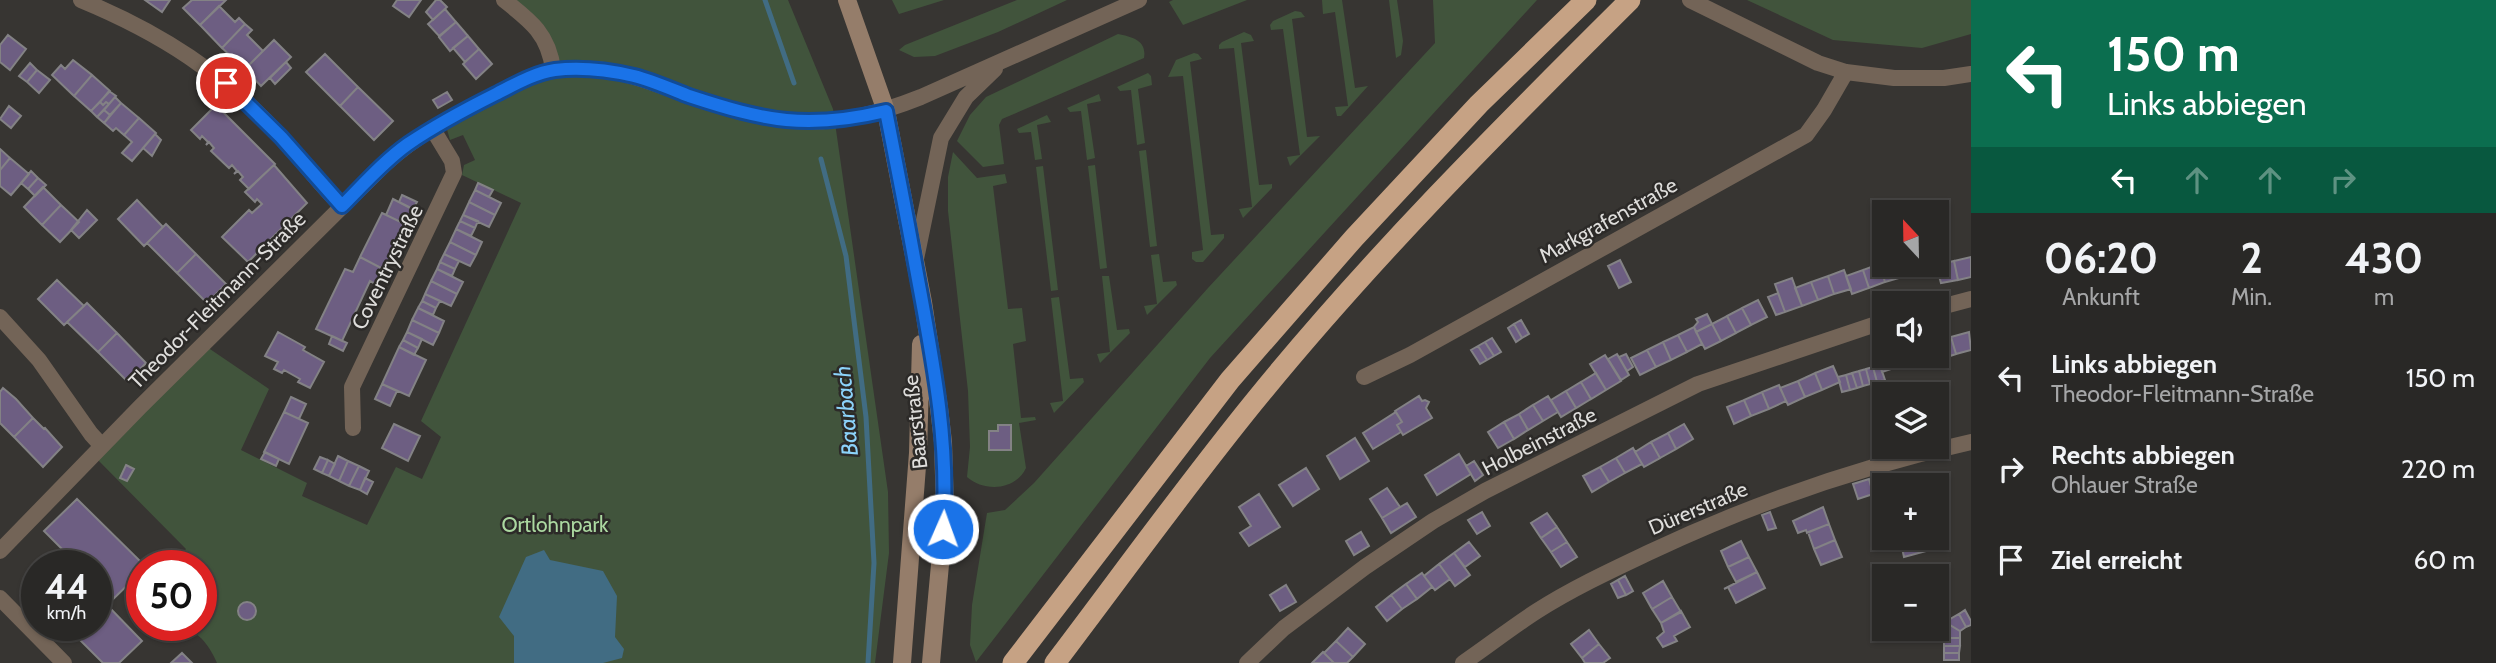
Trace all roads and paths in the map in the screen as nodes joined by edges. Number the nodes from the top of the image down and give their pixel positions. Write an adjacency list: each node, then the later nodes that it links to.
1 (81, 0): 14 (street)
2 (505, 0): 9 (street)
3 (847, 0): 12 (main road, Baarstraße)
4 (1139, 0): 8 (street, Theodor-Fleitmann-Straße)
5 (1586, 0): 30 (highway)
6 (1630, 0): 31 (highway)
7 (1694, 2): 10 (street)
8 (1005, 60): 12 (street, Theodor-Fleitmann-Straße); 15 (street)
9 (553, 70): 12 (street, Theodor-Fleitmann-Straße); 13 (street, Theodor-Fleitmann-Straße)
10 (1846, 72): 11 (street); 21 (street, Markgrafenstraße)
11 (1971, 74)
12 (886, 111): 15 (main road, Baarstraße)
13 (432, 128): 14 (street, Theodor-Fleitmann-Straße); 22 (street, Coventrystraße)
14 (342, 206): 24 (street, Theodor-Fleitmann-Straße)
15 (915, 265): 17 (main road, Baarstraße)
16 (1971, 299): 18 (street)
17 (923, 302): 28 (main road, Baarstraße); 29 (main road, Baarstraße)
18 (1949, 305)
19 (0, 317): 24 (street)
20 (1872, 325): 32 (street, Holbeinstraße)
21 (1364, 377)
22 (354, 428)
23 (1971, 442): 33 (street, Dürerstraße)
24 (103, 446): 25 (street, Theodor-Fleitmann-Straße)
25 (0, 551)
26 (0, 598): 27 (street)
27 (64, 663)
28 (902, 663)
29 (931, 663)
30 (1013, 663)
31 (1055, 663)
32 (1247, 663)
33 (1463, 663)

